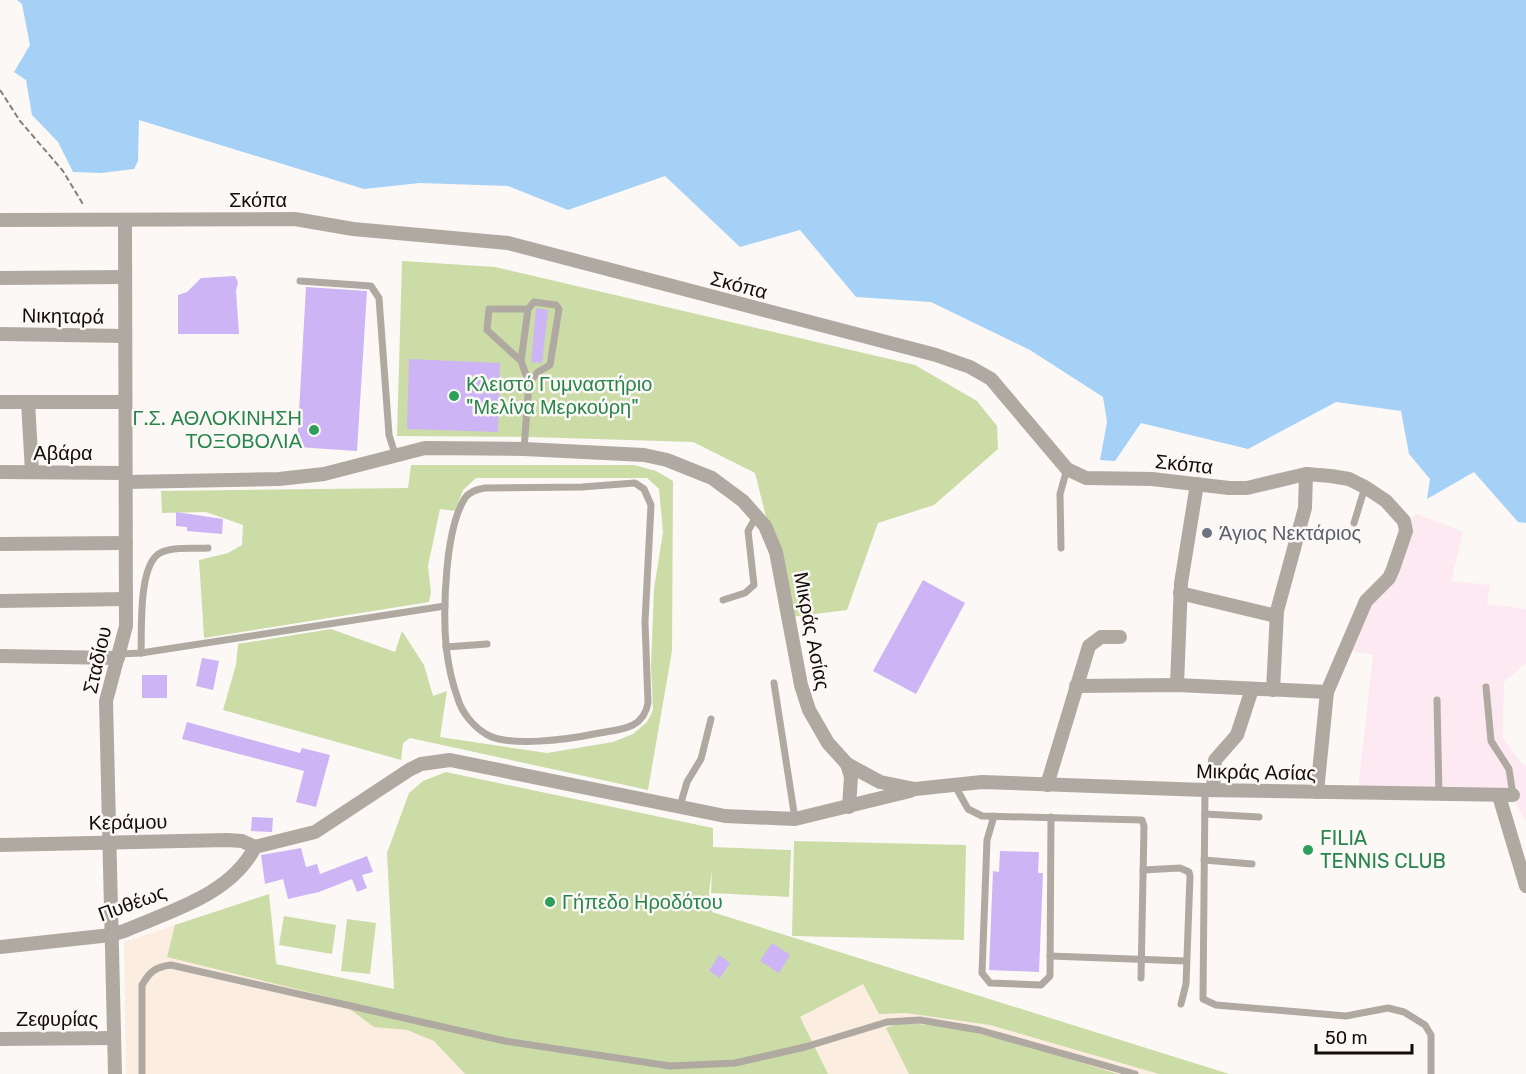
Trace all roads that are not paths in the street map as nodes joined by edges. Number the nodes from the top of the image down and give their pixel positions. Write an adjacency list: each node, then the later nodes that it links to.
1 (0, 220): 2 (street, Σκόπα)
2 (125, 220): 3 (street, Σταδίου); 16 (street, Σκόπα)
3 (125, 277): 4 (street); 8 (street, Σταδίου)
4 (0, 278)
5 (300, 281): 15 (lane)
6 (528, 309): 9 (lane); 9 (lane); 10 (lane)
7 (0, 334): 8 (street, Νικηταρά)
8 (125, 336): 13 (street, Σταδίου)
9 (521, 361): 10 (lane)
10 (529, 383): 14 (lane)
11 (0, 402): 12 (street)
12 (28, 402): 13 (street); 18 (street)
13 (125, 402): 20 (street, Σταδίου)
14 (524, 449): 15 (street, Μικράς Ασίας); 23 (street, Μικράς Ασίας)
15 (396, 457): 20 (street, Μικράς Ασίας)
16 (1067, 469): 21 (street, Σκόπα); 28 (lane)
17 (0, 472): 18 (street, Αβάρα)
18 (32, 472): 20 (street, Αβάρα)
19 (1306, 474): 21 (street, Σκόπα); 22 (street, Σκόπα); 34 (street)
20 (125, 477): 25 (street, Σταδίου)
21 (1197, 484): 29 (street)
22 (1365, 487): 24 (lane); 47 (street, Σκόπα)
23 (757, 515): 31 (lane); 50 (street, Μικράς Ασίας)
24 (1354, 523)
25 (126, 543): 26 (street); 30 (street, Σταδίου)
26 (0, 544)
27 (208, 548): 38 (lane)
28 (1062, 548)
29 (1180, 593): 34 (street); 42 (street)
30 (126, 599): 32 (street); 40 (street, Σταδίου)
31 (723, 600)
32 (0, 601)
33 (445, 606): 37 (lane); 37 (lane); 38 (lane)
34 (1276, 616): 46 (street)
35 (1120, 637): 43 (street)
36 (487, 644): 37 (lane)
37 (446, 647)
38 (141, 653): 40 (lane)
39 (0, 656): 40 (street)
40 (119, 656): 66 (street, Σταδίου)
41 (774, 682): 65 (lane)
42 (1177, 685): 43 (street); 45 (street)
43 (1076, 686): 52 (street)
44 (1486, 687): 57 (lane)
45 (1252, 689): 46 (street); 54 (street)
46 (1273, 690): 47 (street)
47 (1327, 693): 55 (street)
48 (1437, 700): 56 (lane)
49 (711, 719): 59 (lane)
50 (847, 764): 53 (street, Μικράς Ασίας); 60 (street)
51 (954, 784): 52 (street, Μικράς Ασίας); 53 (street, Μικράς Ασίας); 62 (lane)
52 (1047, 785): 54 (street, Μικράς Ασίας)
53 (915, 789): 60 (street)
54 (1209, 790): 55 (street, Μικράς Ασίας); 61 (lane)
55 (1317, 792): 56 (street, Μικράς Ασίας)
56 (1439, 795): 58 (street, Μικράς Ασίας)
57 (1513, 795): 58 (street, Μικράς Ασίας)
58 (1499, 796): 72 (street)
59 (680, 806): 65 (street); 68 (street)
60 (849, 807): 65 (street)
61 (1205, 814): 63 (lane); 69 (lane)
62 (994, 816): 64 (lane); 75 (lane)
63 (1259, 817)
64 (1051, 818): 71 (lane); 75 (lane)
65 (795, 819)
66 (109, 842): 67 (street, Κεράμου); 68 (street, Κεράμου); 73 (street, Σταδίου)
67 (0, 845)
68 (255, 847): 73 (street, Πυθέως)
69 (1204, 860): 70 (lane); 85 (lane)
70 (1252, 864)
71 (1143, 870): 76 (lane); 77 (lane)
72 (1526, 886)
73 (111, 935): 74 (street, Πυθέως); 80 (street, Σταδίου)
74 (0, 947)
75 (1050, 956): 76 (lane)
76 (1140, 958): 77 (lane); 78 (lane)
77 (1186, 961): 79 (lane)
78 (1142, 978)
79 (1181, 1004)
80 (114, 1038): 81 (street, Ζεφυρίας); 82 (street, Σταδίου)
81 (0, 1039)
82 (115, 1074)
83 (142, 1074): 84 (lane)
84 (1135, 1074)
85 (1431, 1074)

